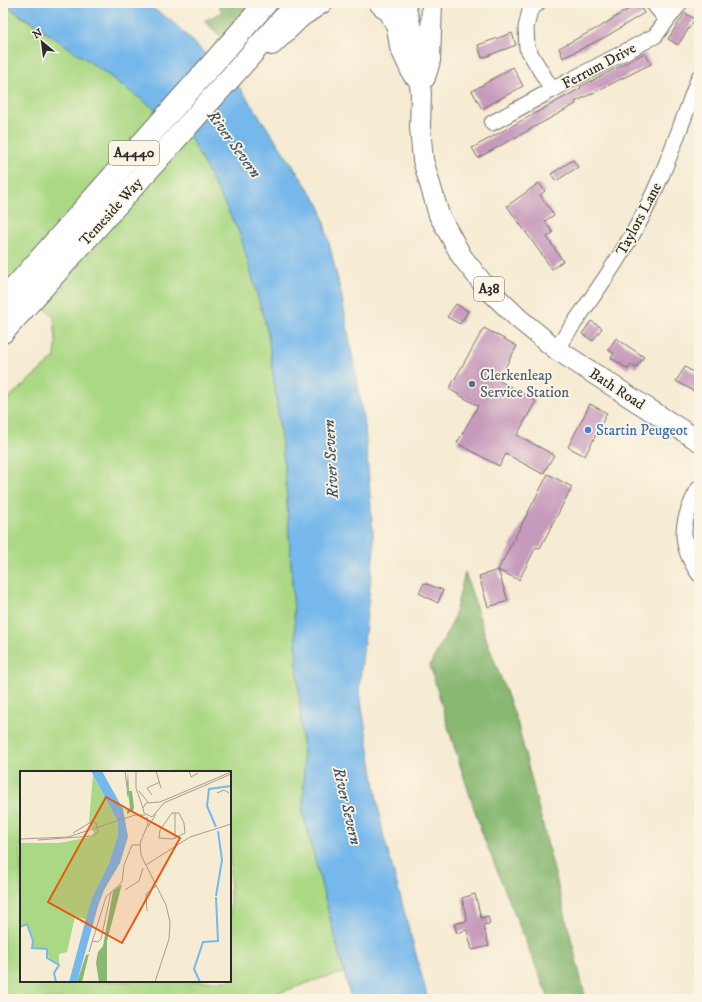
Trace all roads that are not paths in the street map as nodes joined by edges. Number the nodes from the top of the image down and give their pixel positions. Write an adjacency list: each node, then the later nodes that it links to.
1 (300, 3): 11 (highway, Temeside Way / A4440)
2 (322, 3): 11 (main road)
3 (379, 3): 14 (main road)
4 (403, 3): 14 (main road, A38)
5 (432, 3): 14 (main road, A38)
6 (538, 3): 13 (street, Ferrum Drive)
7 (653, 3): 10 (street)
8 (680, 3): 10 (street, Ferrum Drive)
9 (263, 7): 16 (highway, Temeside Way / A4440)
10 (667, 20): 13 (street, Ferrum Drive)
11 (268, 43): 17 (highway, Temeside Way / A4440)
12 (699, 78): 18 (street, Taylors Lane)
13 (552, 90): 15 (street)
14 (421, 93): 18 (main road, A38)
15 (492, 122)
16 (5, 298)
17 (3, 332)
18 (556, 349): 19 (main road, Bath Road / A38)
19 (699, 441)
20 (699, 488): 21 (street)
21 (699, 574)

